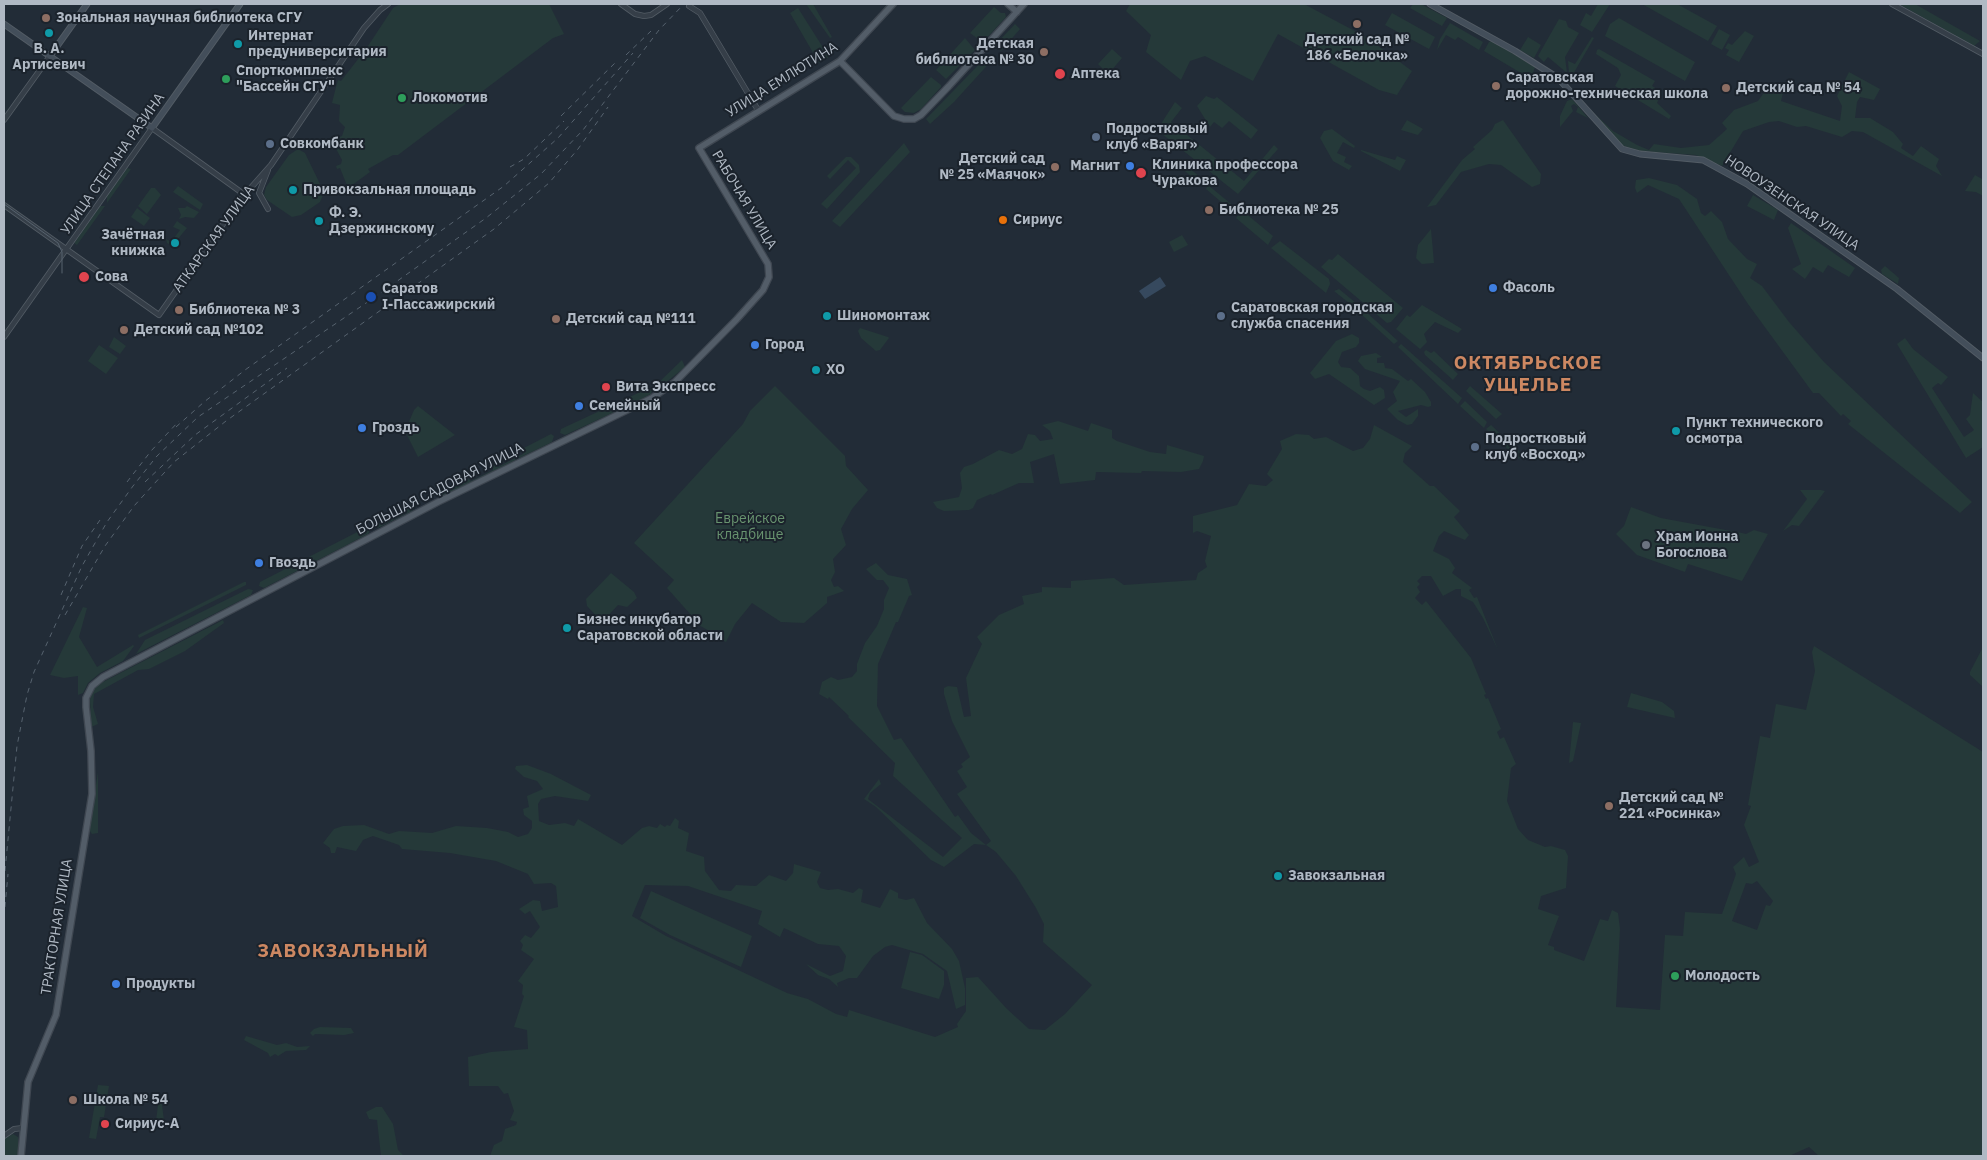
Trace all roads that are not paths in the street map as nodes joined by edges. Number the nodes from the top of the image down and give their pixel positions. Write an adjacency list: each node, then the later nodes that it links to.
1 (87, 4): 15 (main road)
2 (240, 4): 19 (main road, УЛИЦА СТЕПАНА РАЗИНА)
3 (388, 4): 21 (street, АТКАРСКАЯ УЛИЦА)
4 (621, 4): 5 (street)
5 (667, 4)
6 (893, 4): 16 (main road, УЛИЦА ЕМЛЮТИНА)
7 (1008, 4): 12 (main road)
8 (1024, 4): 12 (main road)
9 (1430, 4): 28 (main road, НОВОУЗЕНСКАЯ УЛИЦА)
10 (1892, 4): 14 (street)
11 (693, 6): 17 (street)
12 (1017, 12): 16 (main road)
13 (4, 24): 15 (main road)
14 (1983, 54)
15 (50, 56): 18 (street); 19 (main road)
16 (840, 61): 17 (main road, УЛИЦА ЕМЛЮТИНА)
17 (758, 110): 20 (main road, УЛИЦА ЕМЛЮТИНА)
18 (4, 120)
19 (152, 128): 22 (street); 25 (street, УЛИЦА СТЕПАНА РАЗИНА)
20 (699, 148): 26 (main road, РАБОЧАЯ УЛИЦА)
21 (271, 164): 22 (street, АТКАРСКАЯ УЛИЦА); 24 (street, АТКАРСКАЯ УЛИЦА)
22 (246, 195): 25 (street, АТКАРСКАЯ УЛИЦА)
23 (4, 205): 25 (street)
24 (268, 209)
25 (66, 249): 27 (street, УЛИЦА СТЕПАНА РАЗИНА)
26 (768, 264): 29 (main road, БОЛЬШАЯ САДОВАЯ УЛИЦА)
27 (4, 337)
28 (1983, 358)
29 (86, 698): 30 (main road, ТРАКТОРНАЯ УЛИЦА)
30 (23, 1128): 31 (street); 32 (main road, ТРАКТОРНАЯ УЛИЦА)
31 (4, 1136)
32 (21, 1156)

